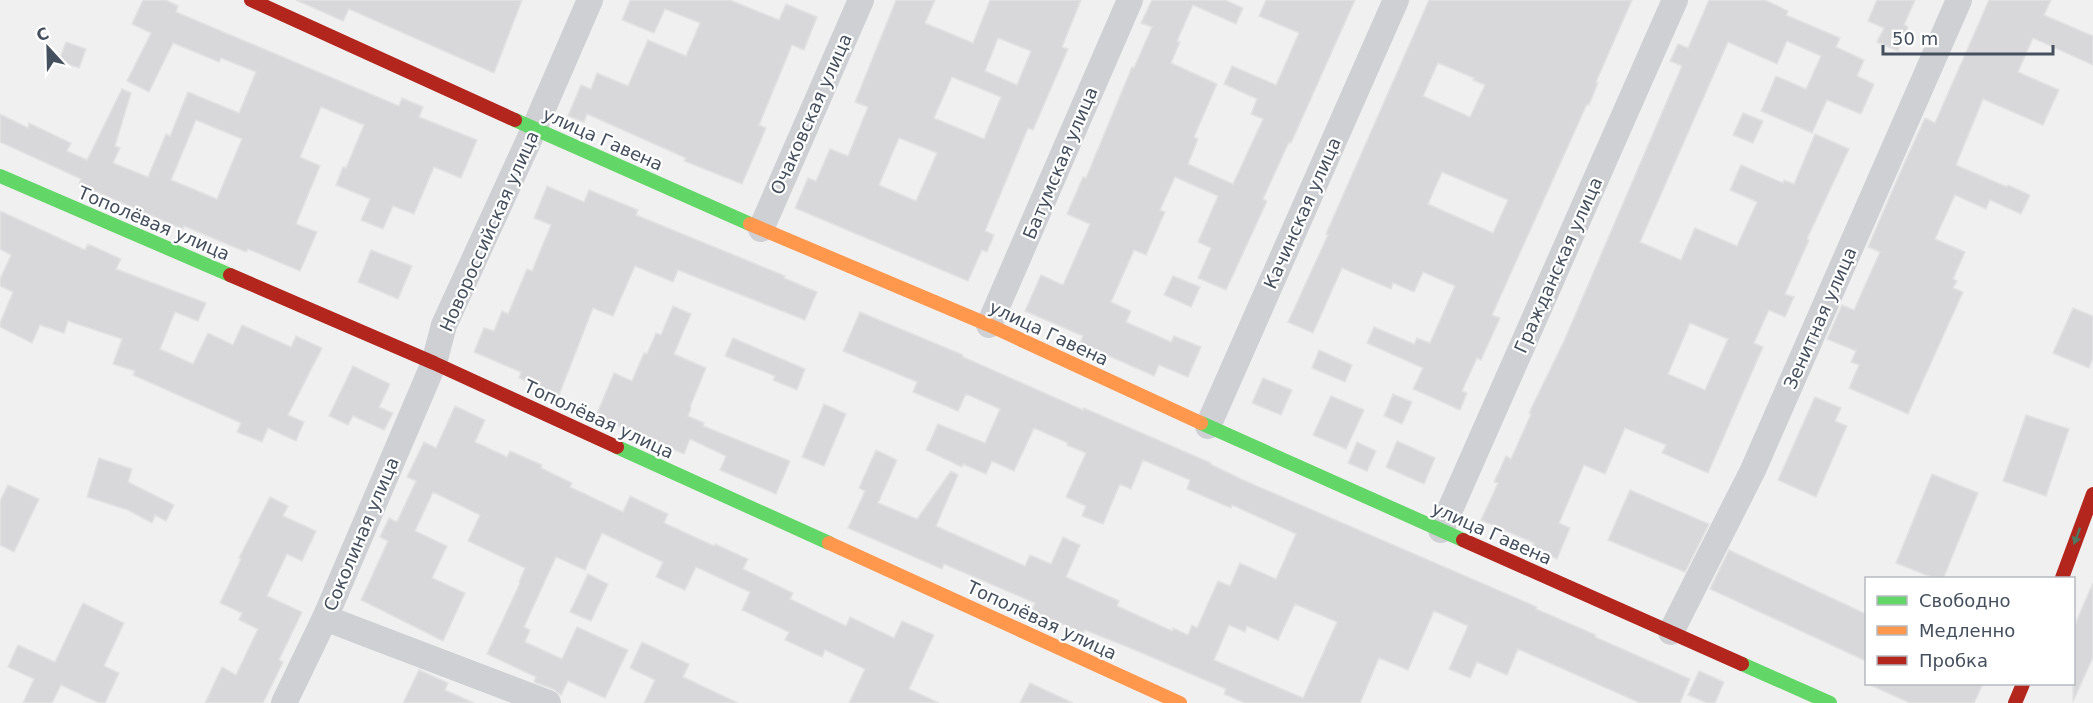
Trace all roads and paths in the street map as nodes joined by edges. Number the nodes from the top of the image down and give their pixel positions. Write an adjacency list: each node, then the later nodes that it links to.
1 (251, 0): 8 (street, улица Гавена)
2 (590, 0): 8 (street, Новороссийская улица)
3 (861, 0): 10 (street, Очаковская улица)
4 (1130, 0): 11 (street, Батумская улица)
5 (1396, 0): 13 (street, Качинская улица)
6 (1675, 0): 15 (street, Гражданская улица)
7 (1959, 0): 18 (street, Зенитная улица)
8 (534, 129): 10 (street, улица Гавена); 12 (street, Новороссийская улица)
9 (0, 176): 12 (street, Тополёвая улица)
10 (760, 228): 11 (street, улица Гавена)
11 (989, 325): 13 (street, улица Гавена)
12 (434, 363): 17 (street, Соколиная улица); 22 (street, Тополёвая улица)
13 (1208, 426): 15 (street, улица Гавена)
14 (2093, 494): 16 (street, one-way to 16)
15 (1441, 530): 18 (street, улица Гавена)
16 (2063, 577)
17 (325, 618): 20 (street, Соколиная улица); 21 (street)
18 (1671, 632): 23 (street, улица Гавена)
19 (2023, 685): 24 (street)
20 (284, 703)
21 (548, 703)
22 (1180, 703)
23 (1830, 703)
24 (2015, 703)

